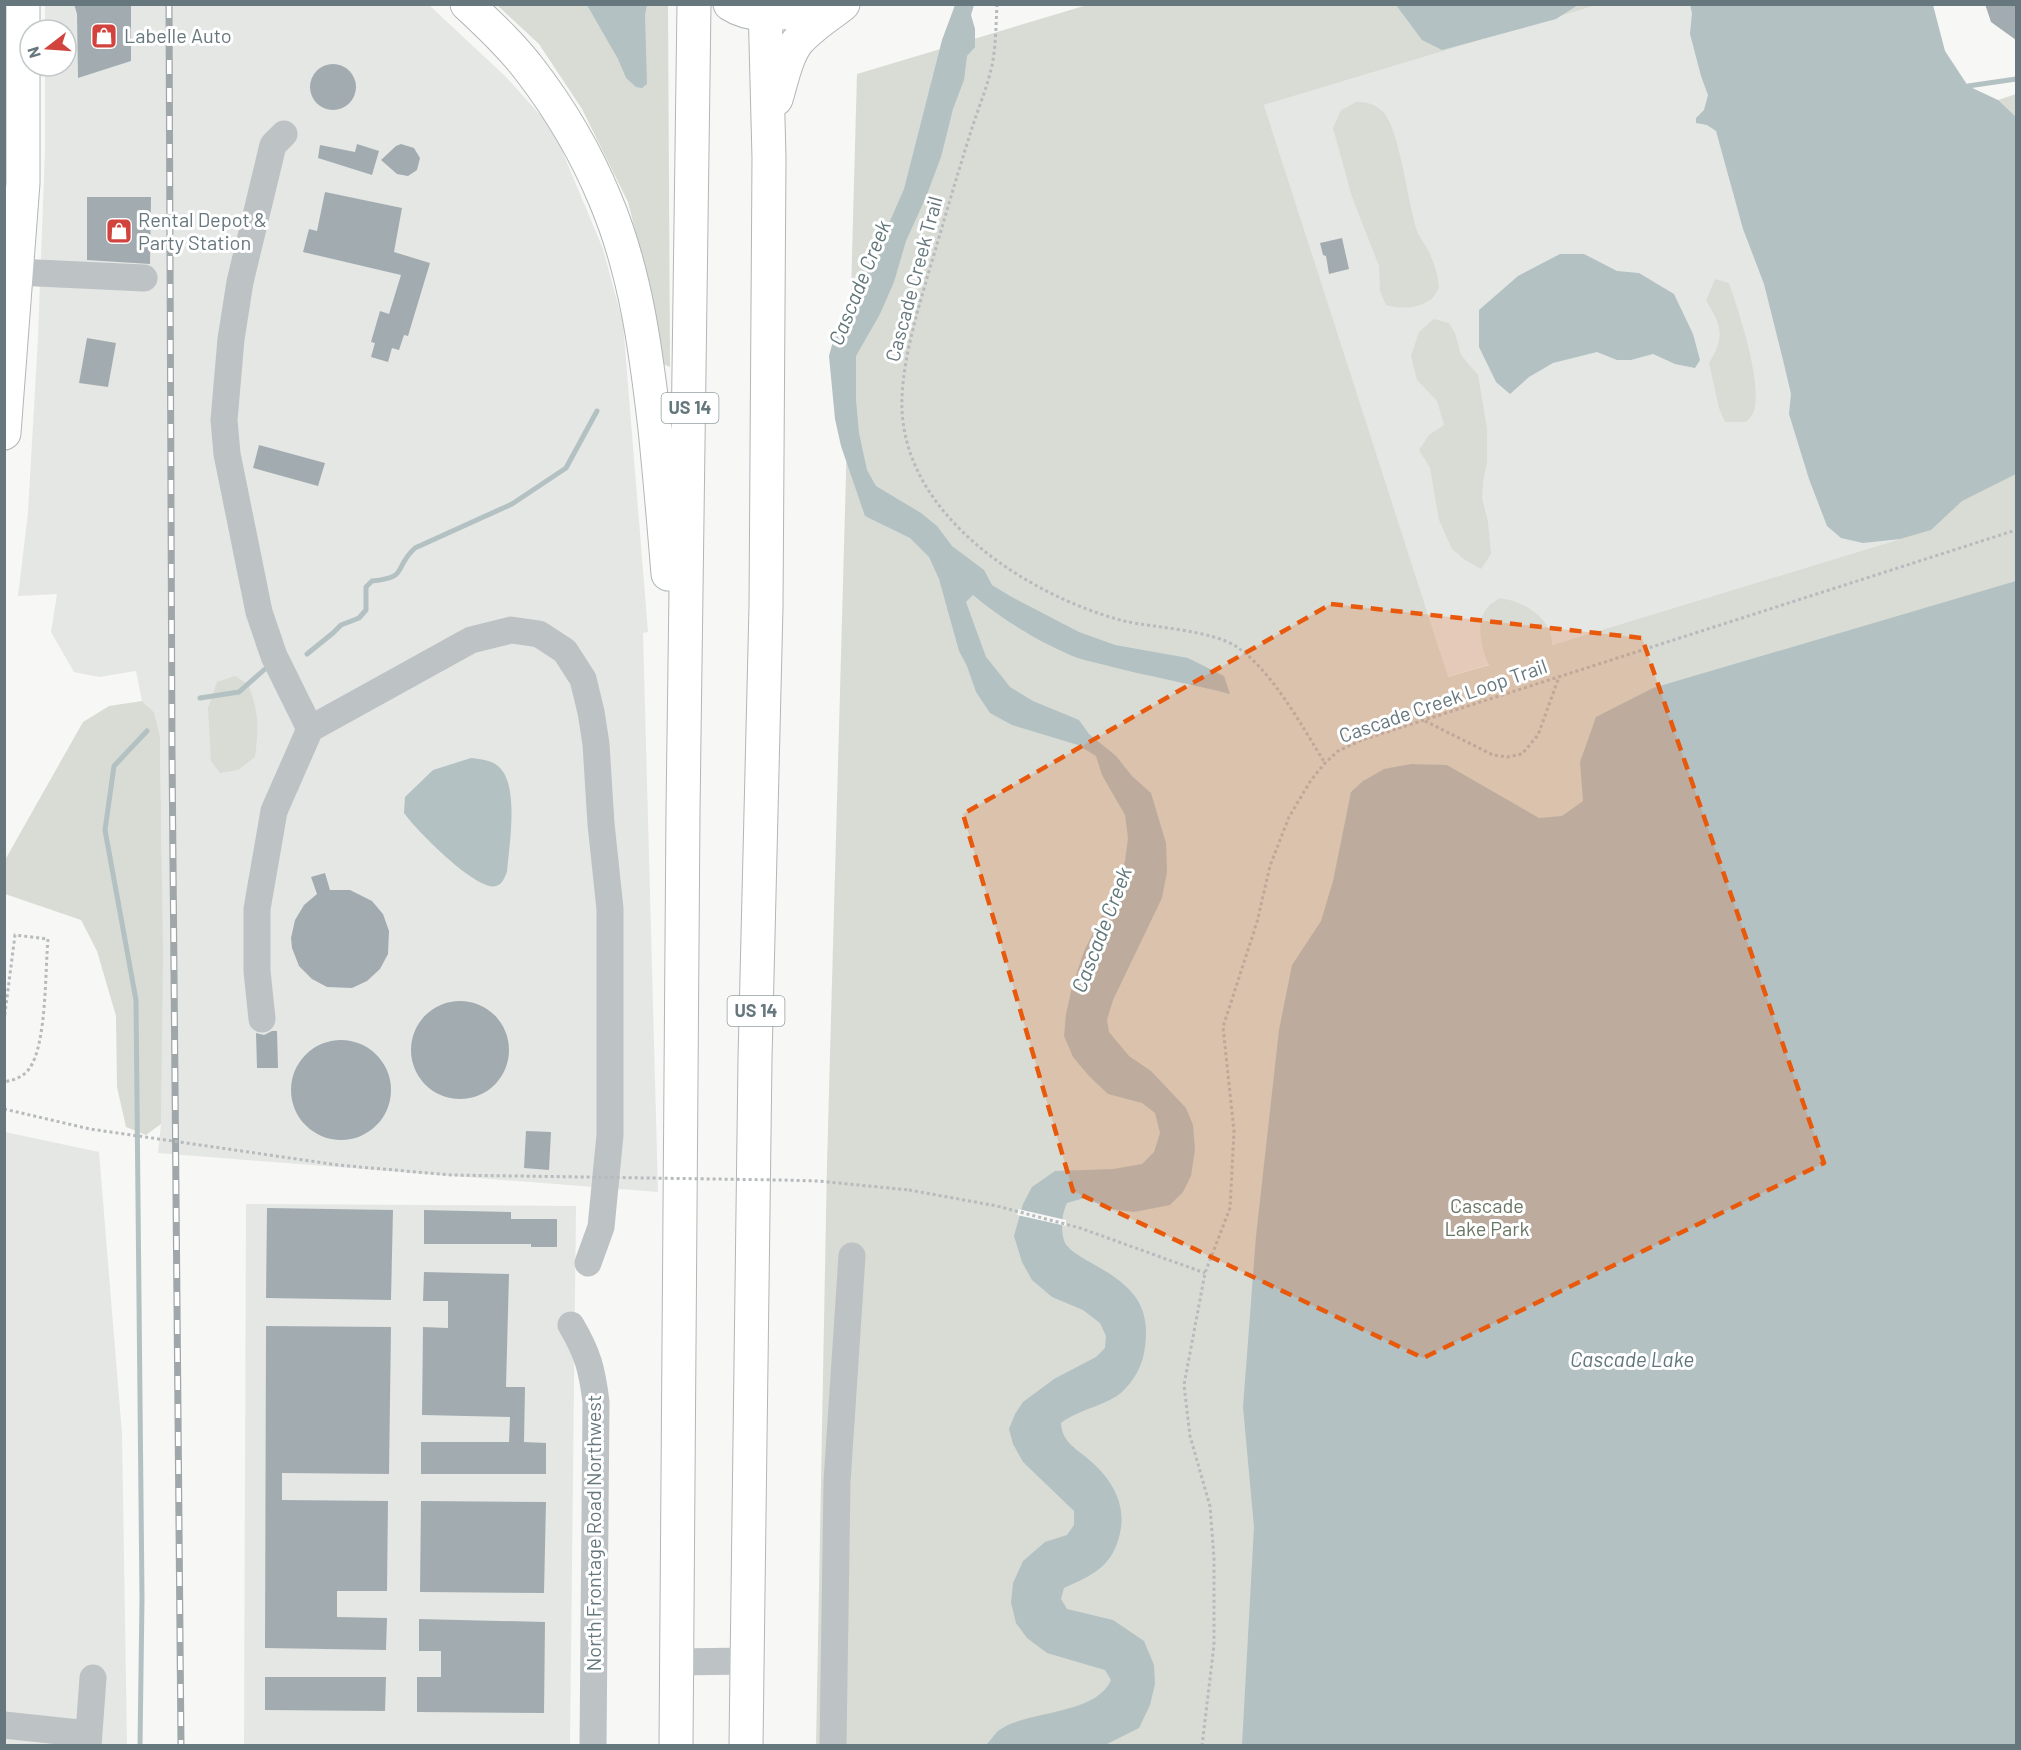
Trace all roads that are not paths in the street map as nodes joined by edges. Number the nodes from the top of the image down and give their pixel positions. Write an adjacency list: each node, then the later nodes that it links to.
1 (23, 4): 10 (main road)
2 (467, 4): 14 (main road)
3 (694, 4): 14 (main road, US 14)
4 (730, 4): 7 (main road)
5 (829, 4): 7 (main road)
6 (843, 4): 8 (main road, US 14)
7 (766, 10): 8 (main road)
8 (768, 123): 19 (main road, US 14)
9 (284, 134): 13 (street)
10 (16, 272): 11 (street); 12 (main road)
11 (144, 278)
12 (4, 433)
13 (310, 729): 15 (street); 17 (street)
14 (683, 811): 20 (main road, US 14)
15 (262, 1019)
16 (852, 1256): 27 (street)
17 (588, 1263)
18 (571, 1325): 24 (street, North Frontage Road Northwest)
19 (747, 1661): 20 (street); 26 (main road, US 14)
20 (676, 1662): 25 (main road, US 14)
21 (93, 1678): 23 (street)
22 (4, 1725): 23 (street)
23 (88, 1740)
24 (592, 1746)
25 (676, 1746)
26 (746, 1746)
27 (833, 1746)

